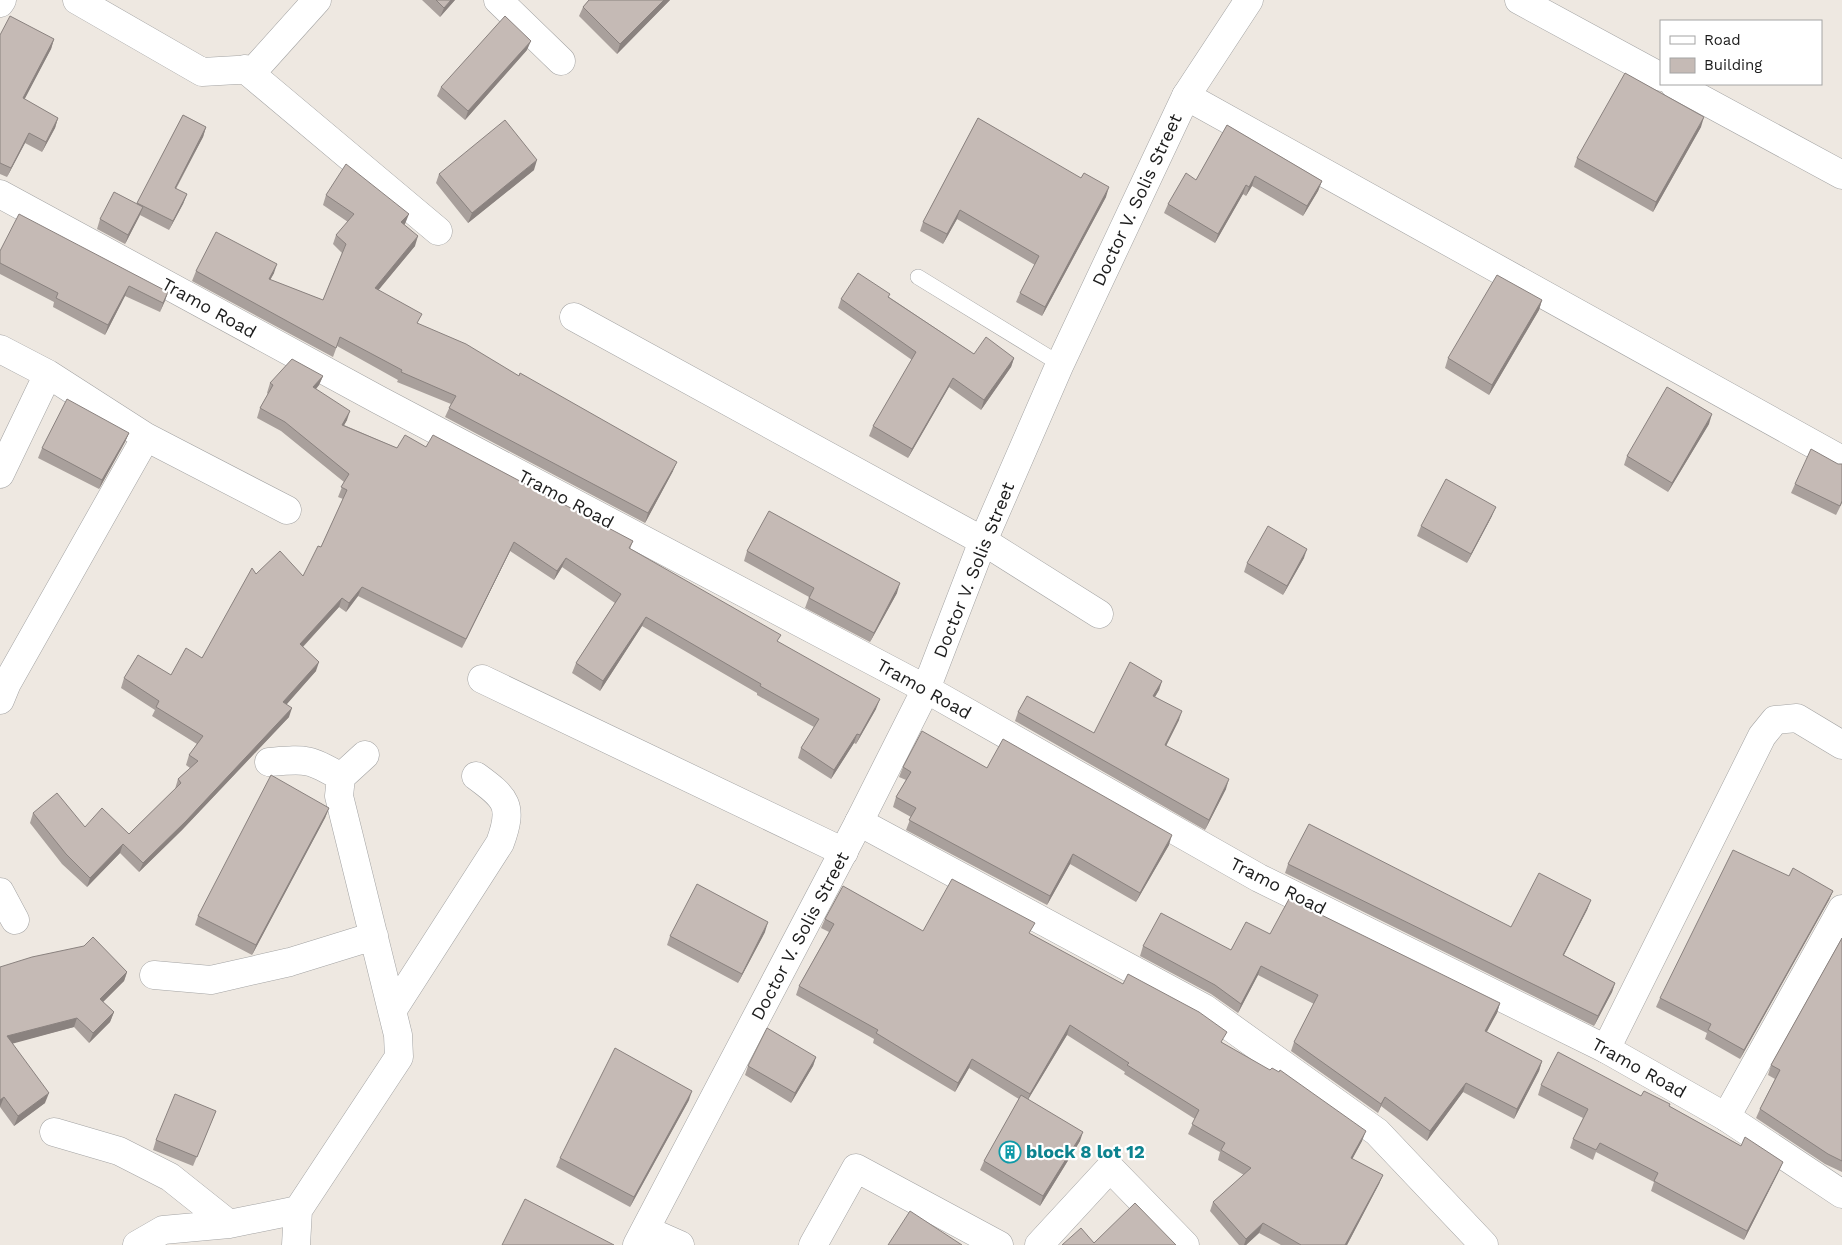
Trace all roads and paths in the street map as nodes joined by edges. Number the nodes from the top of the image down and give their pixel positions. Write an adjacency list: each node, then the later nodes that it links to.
1 (77, 0): 7 (street)
2 (317, 0): 7 (street)
3 (498, 0): 6 (street)
4 (1249, 0): 10 (street, Doctor V. Solis Street)
5 (1519, 0): 8 (street)
6 (561, 61)
7 (245, 69): 13 (street)
8 (1660, 76)
9 (1676, 85): 11 (street)
10 (1186, 96): 17 (street, Doctor V. Solis Street); 20 (street)
11 (1842, 175)
12 (0, 194): 27 (street, Tramo Road)
13 (438, 231)
14 (918, 277): 17 (lane)
15 (574, 317): 23 (street)
16 (0, 349): 18 (street)
17 (1060, 364): 23 (street, Doctor V. Solis Street)
18 (48, 374): 19 (street); 21 (street)
19 (146, 437): 22 (street); 26 (street)
20 (1842, 460)
21 (0, 474)
22 (287, 510)
23 (983, 541): 24 (street); 27 (street, Doctor V. Solis Street)
24 (1099, 614)
25 (482, 679): 34 (street)
26 (2, 687)
27 (926, 689): 33 (street, Doctor V. Solis Street); 41 (street, Tramo Road)
28 (1842, 745): 41 (street)
29 (365, 756): 32 (street)
30 (269, 762): 32 (street)
31 (476, 776): 40 (street)
32 (341, 777): 38 (street)
33 (859, 822): 34 (street, Doctor V. Solis Street); 55 (street)
34 (844, 852): 47 (street, Doctor V. Solis Street)
35 (0, 892): 37 (street)
36 (1842, 909): 42 (street)
37 (14, 920)
38 (374, 936): 39 (street); 40 (street)
39 (154, 975)
40 (392, 1011): 45 (street)
41 (1606, 1048): 42 (street, Tramo Road)
42 (1726, 1117): 44 (street, Tramo Road)
43 (54, 1132): 46 (street)
44 (1842, 1194)
45 (298, 1210): 46 (street); 49 (street)
46 (229, 1224): 48 (street)
47 (642, 1237): 50 (street)
48 (137, 1245)
49 (296, 1245)
50 (680, 1245)
51 (813, 1245): 52 (street)
52 (1000, 1245)
53 (1039, 1245): 54 (street)
54 (1185, 1245)
55 (1484, 1245)

